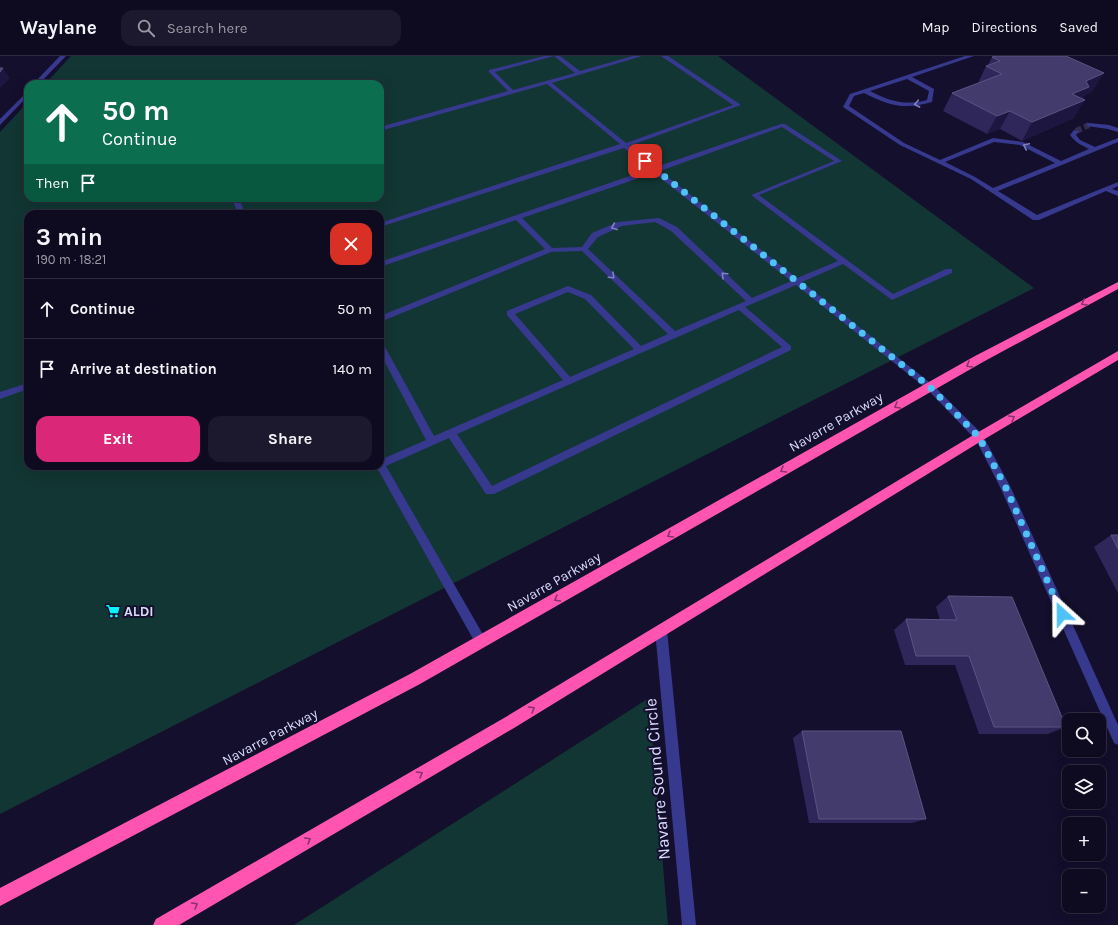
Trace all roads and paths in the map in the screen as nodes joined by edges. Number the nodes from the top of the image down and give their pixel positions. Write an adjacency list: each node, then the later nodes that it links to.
1 (63, 56): 9 (street)
2 (551, 56): 12 (street)
3 (556, 56): 7 (street)
4 (639, 56): 7 (street)
5 (664, 56): 20 (street)
6 (971, 56): 8 (street)
7 (579, 73): 10 (street)
8 (907, 77): 11 (street); 11 (street, one-way to 11)
9 (40, 80)
10 (548, 82): 12 (street); 20 (street)
11 (865, 91): 22 (street)
12 (512, 92): 16 (street)
13 (24, 97): 14 (street)
14 (0, 122)
15 (1089, 125): 18 (street)
16 (384, 128)
17 (1076, 130): 21 (street)
18 (1118, 130)
19 (1116, 142): 21 (street)
20 (625, 145): 24 (street); 30 (street)
21 (1094, 150): 23 (street)
22 (940, 162): 23 (street, one-way to 22); 27 (street)
23 (1060, 163): 27 (street)
24 (655, 170): 29 (street); 33 (street); 36 (street)
25 (1118, 184): 26 (street)
26 (1107, 188): 27 (street); 28 (street)
27 (992, 191)
28 (1118, 194)
29 (517, 218): 32 (street); 34 (street)
30 (384, 224)
31 (584, 249): 32 (street); 38 (street, one-way to 31); 41 (street, one-way to 41)
32 (550, 250): 40 (street)
33 (844, 261): 35 (street); 36 (street)
34 (384, 264)
35 (949, 271)
36 (798, 282): 38 (street); 47 (street)
37 (1118, 285): 47 (highway, Navarre Parkway, one-way to 47)
38 (752, 302): 39 (street)
39 (740, 306): 41 (street); 49 (street)
40 (384, 317)
41 (674, 335): 42 (street)
42 (640, 350): 45 (street); 45 (street)
43 (384, 352): 51 (street)
44 (1118, 355): 50 (highway, one-way to 44)
45 (569, 382): 49 (street)
46 (24, 387): 48 (street)
47 (930, 387): 50 (street); 55 (highway, Navarre Parkway, one-way to 55)
48 (0, 396)
49 (451, 433): 51 (street)
50 (979, 437): 54 (highway); 56 (street)
51 (432, 442): 52 (street)
52 (384, 462)
53 (383, 470): 55 (street)
54 (661, 630): 58 (highway, one-way to 54); 59 (street, Navarre Sound Circle)
55 (481, 642): 57 (highway, Navarre Parkway)
56 (1118, 740)
57 (0, 897)
58 (162, 925)
59 (689, 925)

